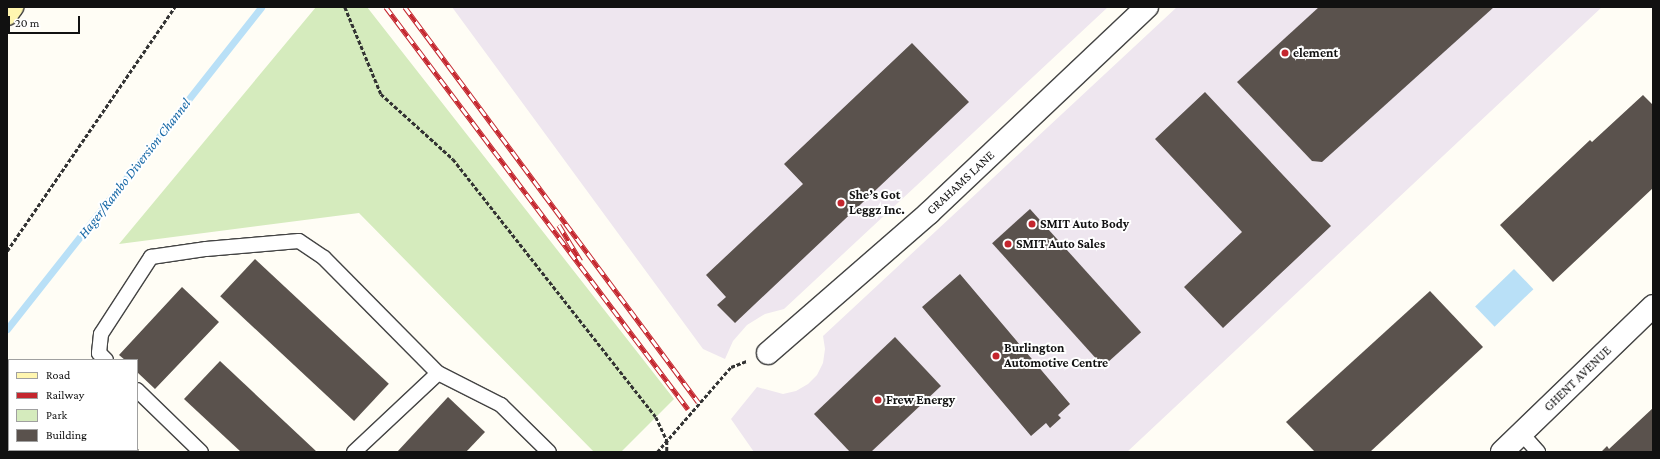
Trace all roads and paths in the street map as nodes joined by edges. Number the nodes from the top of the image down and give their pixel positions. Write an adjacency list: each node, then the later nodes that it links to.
1 (12, 7): 5 (main road)
2 (175, 7): 6 (path)
3 (345, 7): 13 (path)
4 (1147, 7): 8 (street, GRAHAMS LANE)
5 (7, 14)
6 (7, 251)
7 (1653, 306): 12 (street, GHENT AVENUE)
8 (768, 353): 13 (path)
9 (105, 359): 10 (lane)
10 (438, 373): 15 (lane); 16 (lane)
11 (138, 391): 14 (lane)
12 (1522, 434): 19 (street, GHENT AVENUE); 20 (lane)
13 (667, 440): 17 (path); 18 (path)
14 (201, 452)
15 (354, 452)
16 (549, 452)
17 (657, 452)
18 (667, 452)
19 (1502, 452)
20 (1538, 452)

